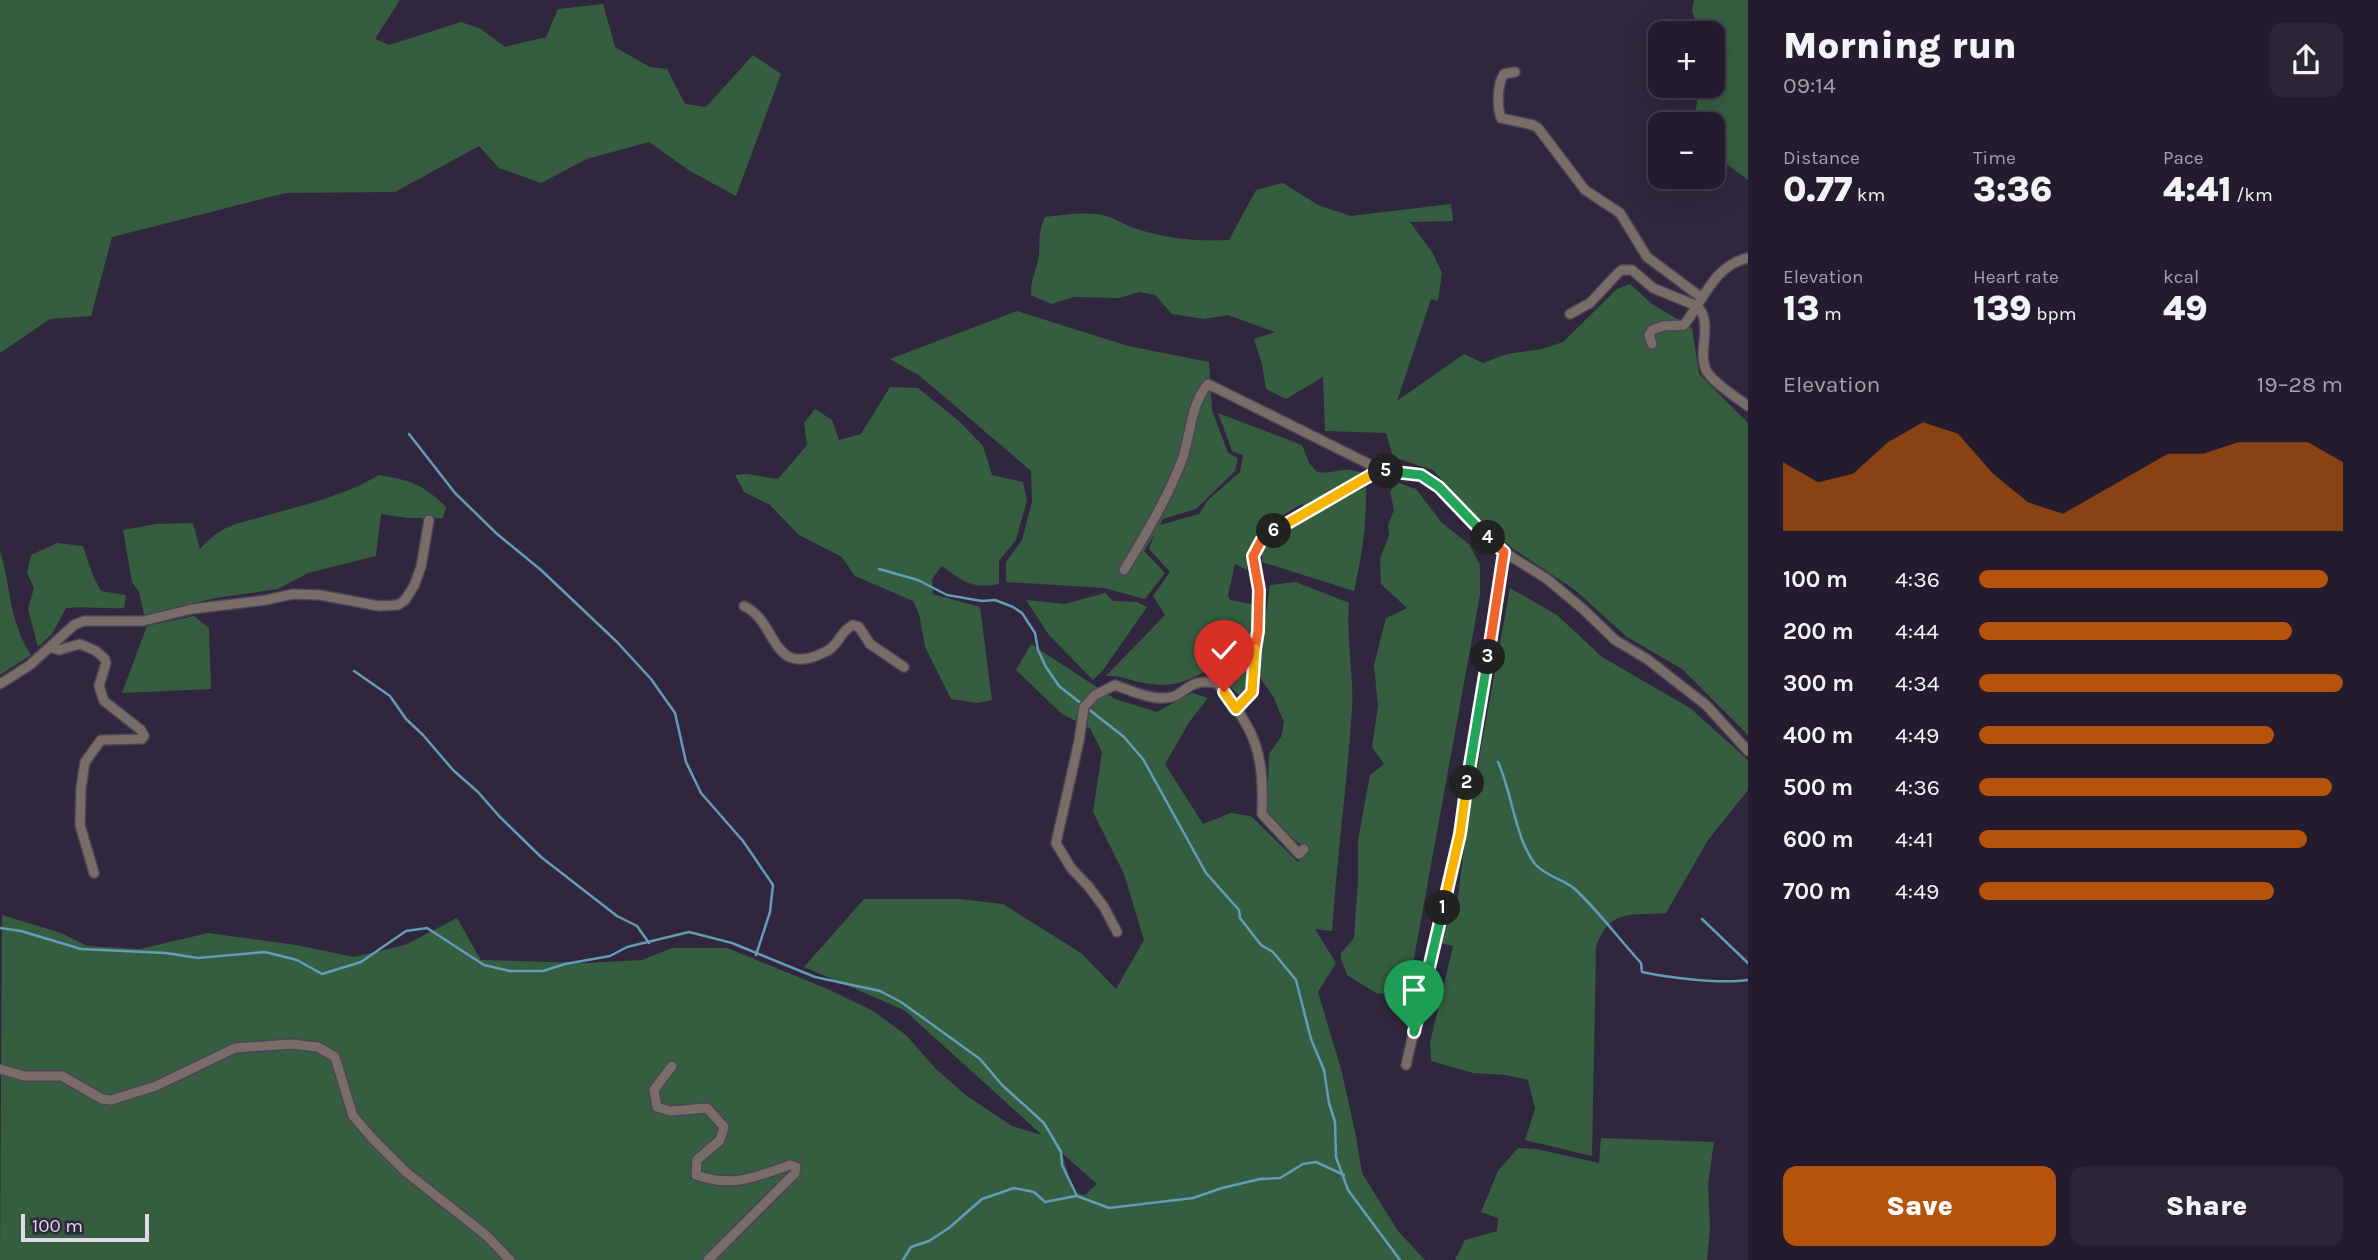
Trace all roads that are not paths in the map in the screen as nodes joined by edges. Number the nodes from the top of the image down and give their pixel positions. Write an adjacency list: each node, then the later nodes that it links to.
1 (1515, 72): 3 (street)
2 (1748, 258): 3 (street)
3 (1699, 302): 4 (street); 5 (street); 6 (street)
4 (1570, 314)
5 (1652, 344)
6 (1748, 406)
7 (1381, 470): 9 (street); 10 (street); 15 (street)
8 (429, 520): 12 (street)
9 (1504, 552): 16 (street); 20 (street)
10 (1124, 570)
11 (744, 606): 13 (street)
12 (52, 645): 14 (street); 18 (street)
13 (904, 667)
14 (0, 684)
15 (1236, 709): 17 (street); 19 (street)
16 (1748, 751)
17 (1304, 849)
18 (94, 873)
19 (1117, 932)
20 (1406, 1065)
21 (672, 1066): 24 (street)
22 (0, 1069): 23 (street)
23 (510, 1260)
24 (708, 1260)

